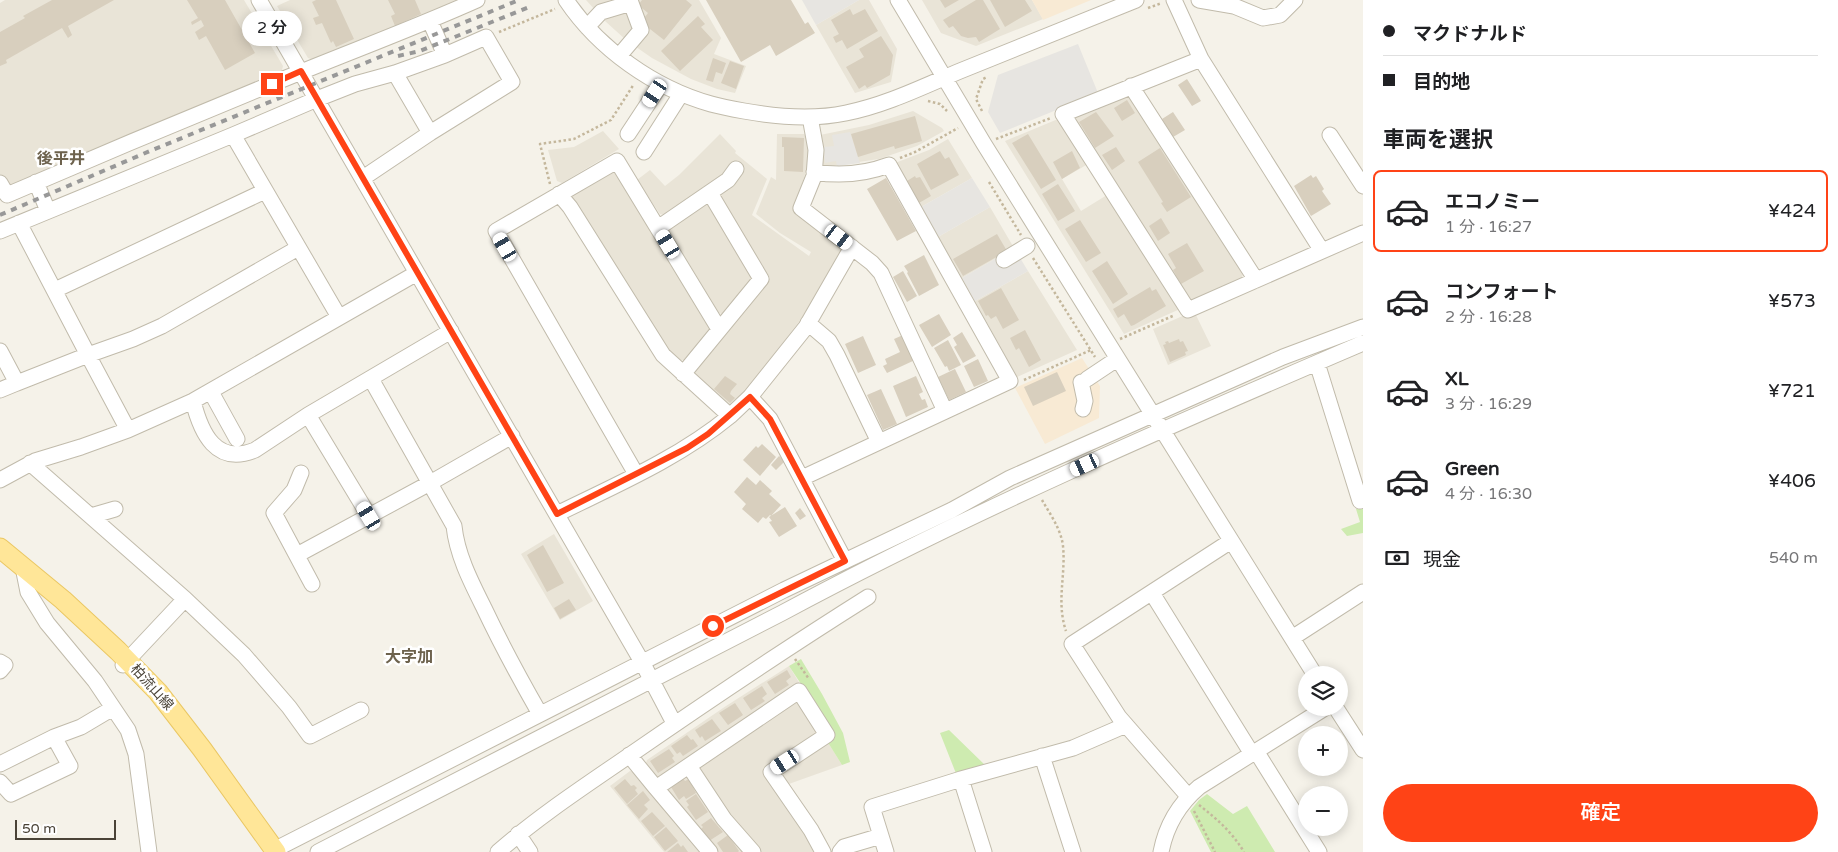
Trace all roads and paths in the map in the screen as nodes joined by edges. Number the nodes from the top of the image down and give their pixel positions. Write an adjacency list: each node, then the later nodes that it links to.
1 (259, 0): 15 (street)
2 (477, 0): 9 (street)
3 (898, 0): 18 (street)
4 (1199, 0): 5 (street)
5 (1296, 0)
6 (1170, 1): 7 (path); 14 (street)
7 (1141, 4): 18 (street)
8 (560, 5): 10 (street); 11 (path)
9 (430, 21): 12 (street); 15 (street)
10 (587, 27): 13 (street); 13 (street)
11 (486, 37): 12 (street); 30 (street)
12 (445, 55): 16 (street)
13 (619, 56): 20 (street)
14 (1201, 59): 21 (street); 55 (street)
15 (301, 71): 23 (street); 41 (street)
16 (395, 73): 23 (street); 30 (street)
17 (992, 75): 27 (path)
18 (945, 78): 28 (street); 69 (street)
19 (636, 81): 46 (path)
20 (661, 84): 22 (street); 31 (street)
21 (1131, 86): 26 (street); 58 (street)
22 (681, 94): 28 (street); 35 (street)
23 (317, 99): 32 (street); 39 (street)
24 (920, 104): 25 (path)
25 (949, 114)
26 (1063, 114): 29 (path); 60 (street)
27 (984, 115)
28 (810, 117): 38 (street)
29 (992, 131)
30 (430, 133): 39 (street)
31 (628, 134)
32 (233, 135): 44 (street); 47 (street)
33 (1330, 135): 43 (street)
34 (962, 136): 36 (path)
35 (644, 152)
36 (889, 165): 38 (street); 75 (street)
37 (736, 169): 45 (street)
38 (814, 172): 53 (street)
39 (363, 178): 57 (street)
40 (987, 178): 52 (path)
41 (36, 182): 42 (street); 47 (street)
42 (0, 183)
43 (1363, 186)
44 (265, 191): 54 (street); 59 (street)
45 (710, 193): 49 (street); 64 (street)
46 (559, 194): 49 (street); 73 (street); 93 (street)
47 (48, 211): 48 (street)
48 (19, 223): 50 (street); 59 (street)
49 (658, 228): 64 (street)
50 (0, 231)
51 (1363, 234): 55 (street)
52 (1027, 246): 56 (street); 67 (path)
53 (852, 247): 62 (street); 82 (street)
54 (298, 248): 61 (street); 70 (street)
55 (1322, 251): 58 (street)
56 (1004, 260)
57 (417, 273): 61 (street); 65 (street)
58 (1256, 280): 60 (street)
59 (54, 290): 70 (street)
60 (1188, 310): 69 (path)
61 (339, 317): 78 (street)
62 (808, 323): 79 (street); 90 (street)
63 (1363, 327): 83 (street)
64 (720, 328): 73 (street)
65 (451, 332): 74 (street); 88 (street)
66 (1363, 343): 71 (street)
67 (1091, 350): 72 (path); 75 (path)
68 (0, 351): 76 (street)
69 (1121, 353): 72 (street); 83 (street)
70 (88, 355): 76 (street); 86 (street)
71 (1317, 363): 87 (street); 98 (street)
72 (1102, 368): 81 (street)
73 (683, 374): 85 (street)
74 (371, 379): 84 (street); 96 (street)
75 (1010, 381): 82 (street)
76 (17, 383): 77 (street)
77 (0, 390)
78 (211, 392): 80 (street); 89 (street)
79 (750, 397): 85 (street); 94 (street)
80 (193, 401): 84 (street); 86 (street)
81 (1084, 409)
82 (945, 411): 90 (street)
83 (1152, 414): 87 (street); 106 (street)
84 (308, 415): 102 (street)
85 (730, 416): 93 (street)
86 (128, 430): 91 (street)
87 (1162, 431): 97 (street); 103 (street)
88 (512, 436): 96 (street); 100 (street)
89 (237, 439)
90 (879, 442): 94 (street)
91 (30, 463): 95 (street); 101 (street)
92 (301, 473): 105 (street)
93 (636, 474): 100 (street)
94 (802, 478): 106 (street)
95 (0, 480)
96 (430, 483): 102 (street); 123 (street)
97 (1035, 488): 114 (path); 120 (street)
98 (1363, 500)
99 (115, 509): 101 (street)
100 (557, 514): 117 (street)
101 (91, 516): 112 (street)
102 (369, 516): 105 (street)
103 (1231, 541): 110 (street); 113 (street)
104 (0, 548): 107 (main road, 柏流山線)
105 (297, 555): 108 (street)
106 (845, 561): 117 (street)
107 (23, 567): 116 (main road, 柏流山線); 121 (street)
108 (312, 584)
109 (1363, 592): 113 (street)
110 (1152, 593): 114 (street); 130 (street)
111 (868, 597): 126 (street)
112 (184, 599): 116 (street); 122 (street)
113 (1292, 638): 118 (street)
114 (1072, 644): 127 (street)
115 (0, 662): 119 (street)
116 (125, 662): 141 (main road, 柏流山線)
117 (642, 662): 120 (street); 123 (street)
118 (1309, 666)
119 (0, 670)
120 (651, 680): 126 (street); 144 (street)
121 (113, 708): 128 (street); 143 (street)
122 (362, 710)
123 (540, 714): 141 (street)
124 (1312, 716): 130 (street)
125 (1341, 716): 129 (street)
126 (674, 723): 131 (street)
127 (1126, 725): 132 (street); 138 (street)
128 (54, 737): 133 (street); 136 (street)
129 (1363, 750)
130 (1254, 752): 138 (street); 156 (street)
131 (630, 755): 137 (street); 139 (street)
132 (1042, 756): 135 (street); 152 (street)
133 (0, 764)
134 (688, 766): 137 (street); 148 (street); 149 (street)
135 (961, 779): 140 (street); 142 (street)
136 (0, 782)
137 (656, 788): 147 (street)
138 (1187, 798): 153 (street); 154 (path); 155 (path)
139 (518, 834): 145 (street); 146 (street)
140 (880, 836): 150 (street); 151 (street)
141 (274, 851)
142 (980, 851)
143 (149, 852)
144 (318, 852)
145 (498, 852)
146 (530, 852)
147 (710, 852)
148 (753, 852)
149 (822, 852)
150 (840, 852)
151 (886, 852)
152 (1073, 852)
153 (1161, 852)
154 (1215, 852)
155 (1244, 852)
156 (1319, 852)

